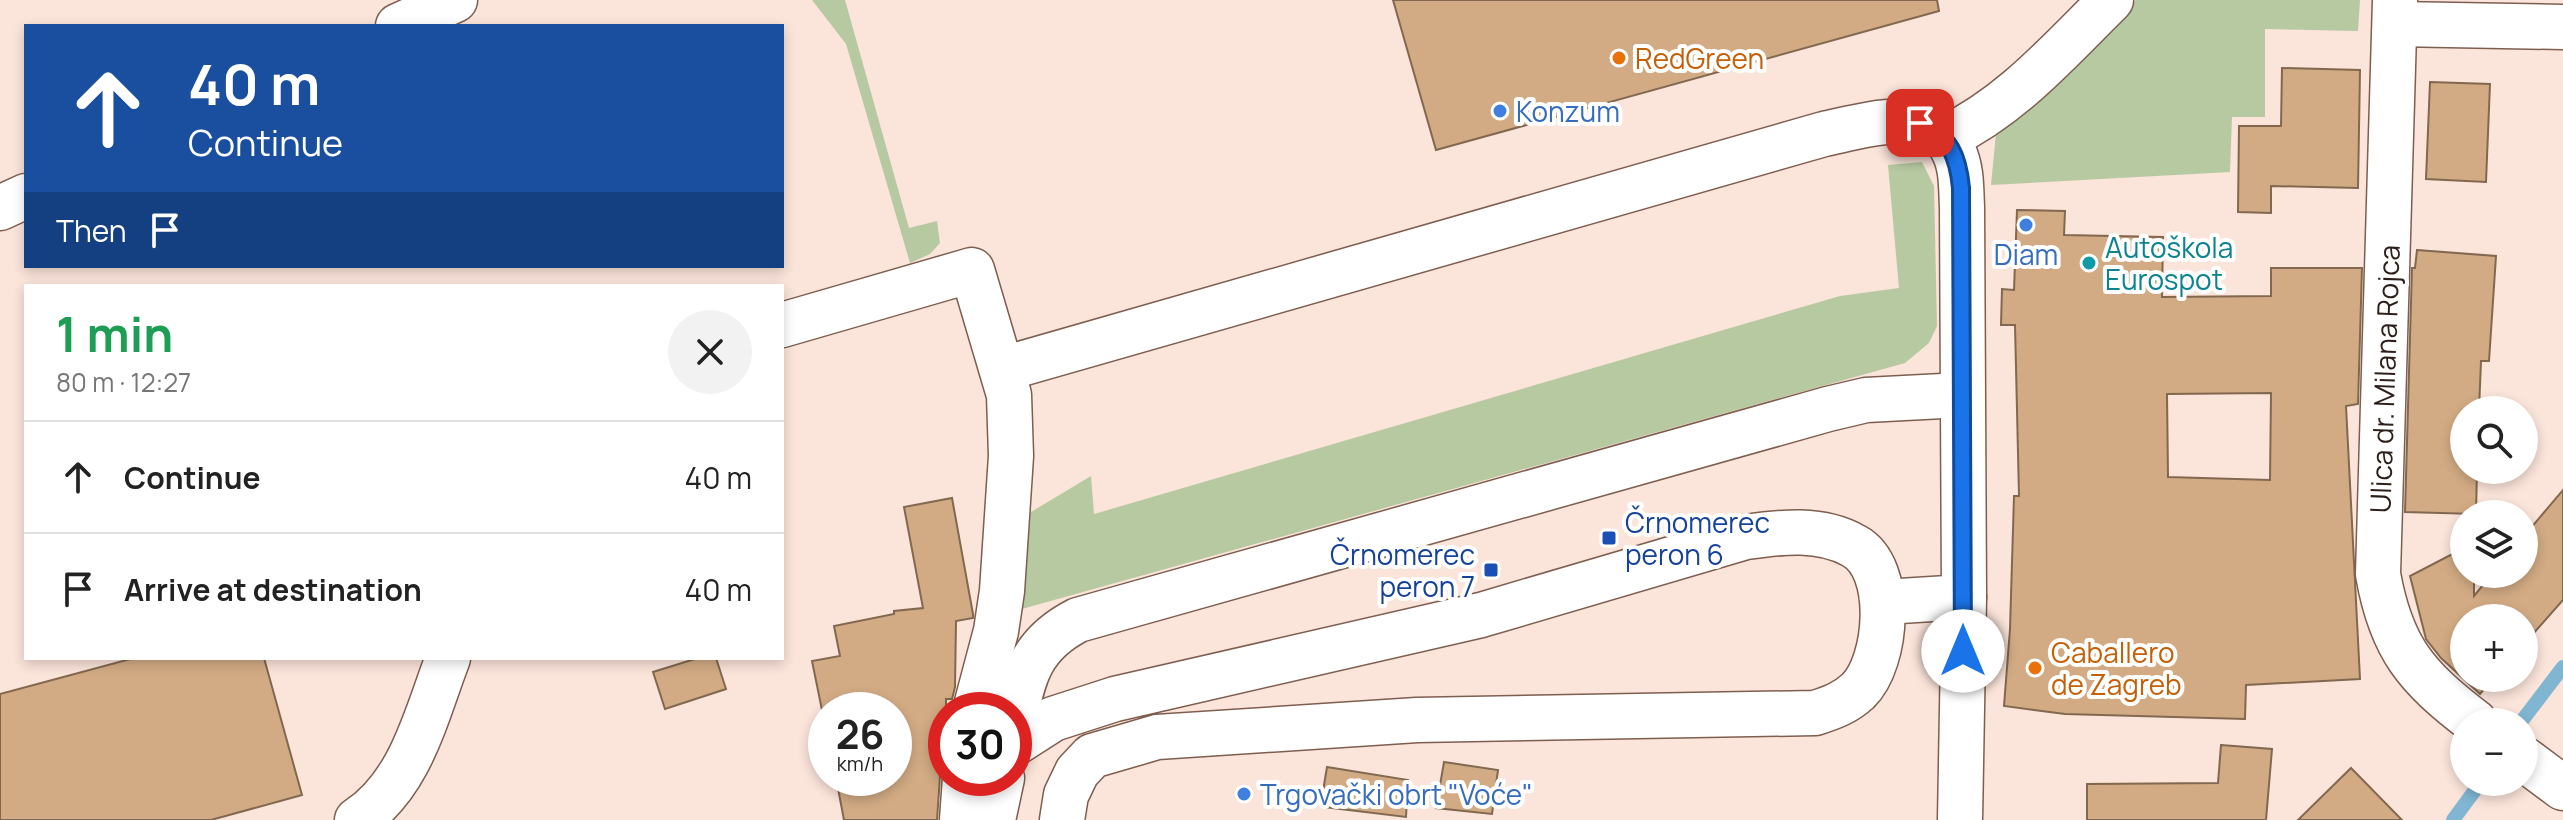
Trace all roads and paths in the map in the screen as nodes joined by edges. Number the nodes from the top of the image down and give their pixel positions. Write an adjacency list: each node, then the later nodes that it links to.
1 (455, 0): 4 (street)
2 (2111, 0): 6 (street)
3 (2395, 12): 5 (street); 17 (street, Ulica dr. Milana Rojca)
4 (402, 24)
5 (2563, 27)
6 (1945, 138): 10 (street); 11 (street)
7 (24, 197): 8 (street)
8 (0, 208)
9 (784, 324): 10 (street)
10 (1006, 382): 15 (street)
11 (1962, 395): 12 (street); 16 (street)
12 (1964, 597): 13 (street); 28 (street)
13 (1884, 602): 18 (street); 27 (street)
14 (447, 660): 24 (street)
15 (980, 692)
16 (1021, 692)
17 (2459, 708)
18 (1032, 732)
19 (2538, 769): 20 (street)
20 (2563, 788)
21 (2563, 795): 29 (street)
22 (964, 796): 25 (street)
23 (998, 796): 26 (street)
24 (357, 820)
25 (962, 820)
26 (993, 820)
27 (1062, 820)
28 (1960, 820)
29 (2545, 820)

